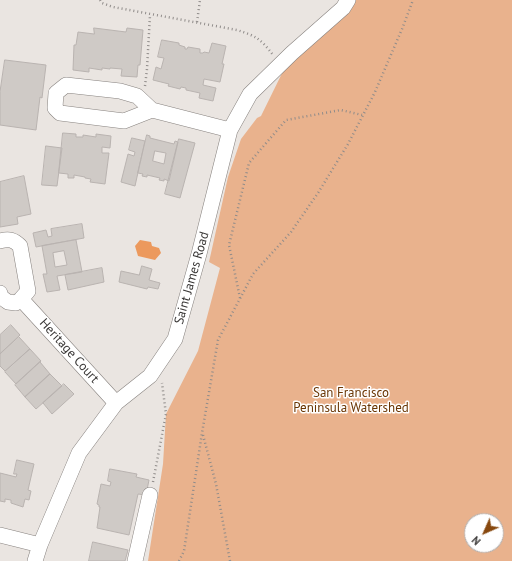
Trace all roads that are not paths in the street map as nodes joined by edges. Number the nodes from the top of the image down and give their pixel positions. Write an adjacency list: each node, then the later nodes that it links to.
1 (348, 0): 3 (street, Saint James Road)
2 (148, 106): 2 (street); 3 (street)
3 (230, 130): 7 (street, Saint James Road)
4 (0, 241): 6 (street)
5 (0, 293): 6 (street)
6 (21, 299): 7 (street, Heritage Court)
7 (116, 403): 10 (street, Saint James Road)
8 (150, 495): 12 (street)
9 (0, 535): 10 (street)
10 (40, 545): 11 (street, Saint James Road)
11 (36, 561)
12 (135, 561)

